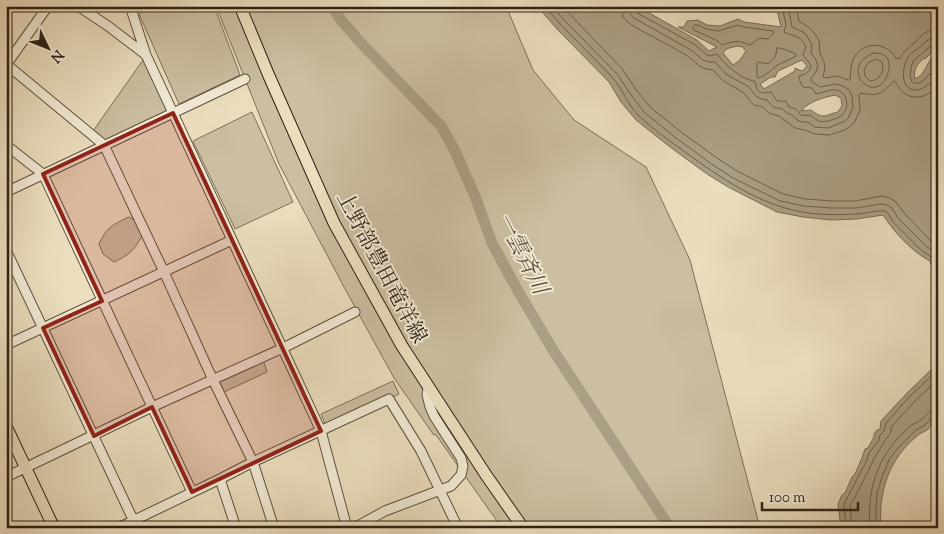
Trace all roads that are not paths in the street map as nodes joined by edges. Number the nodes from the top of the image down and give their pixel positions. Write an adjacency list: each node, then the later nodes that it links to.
1 (48, 6): 6 (street)
2 (78, 6): 5 (street)
3 (130, 6): 5 (street)
4 (240, 6): 22 (main road, 上野部豊田竜洋線)
5 (146, 55): 8 (street)
6 (6, 65): 10 (street)
7 (245, 79): 8 (street)
8 (173, 113): 10 (street); 13 (street)
9 (6, 145): 11 (street)
10 (104, 145): 11 (street); 15 (street)
11 (43, 174): 12 (street); 16 (street)
12 (6, 192)
13 (232, 240): 15 (street); 20 (street)
14 (6, 250): 18 (street)
15 (164, 272): 16 (street); 21 (street)
16 (102, 301): 18 (street); 23 (street)
17 (355, 312): 20 (street)
18 (44, 328): 19 (street); 26 (street)
19 (6, 345)
20 (283, 348): 21 (street); 25 (street)
21 (213, 380): 23 (street); 27 (street)
22 (428, 388): 31 (street); 41 (main road, 上野部豊田竜洋線)
23 (152, 407): 26 (street); 32 (street)
24 (6, 426): 28 (main road)
25 (321, 431): 27 (street); 31 (street); 38 (street)
26 (94, 436): 28 (street); 33 (street)
27 (253, 462): 30 (street); 37 (street)
28 (26, 468): 29 (street); 34 (main road)
29 (6, 477)
30 (220, 480): 32 (street); 36 (street)
31 (441, 490): 39 (street); 40 (street)
32 (192, 492): 33 (street)
33 (135, 524): 35 (street)
34 (54, 528)
35 (118, 528)
36 (236, 528)
37 (274, 528)
38 (347, 528)
39 (354, 528)
40 (458, 528)
41 (523, 528)

